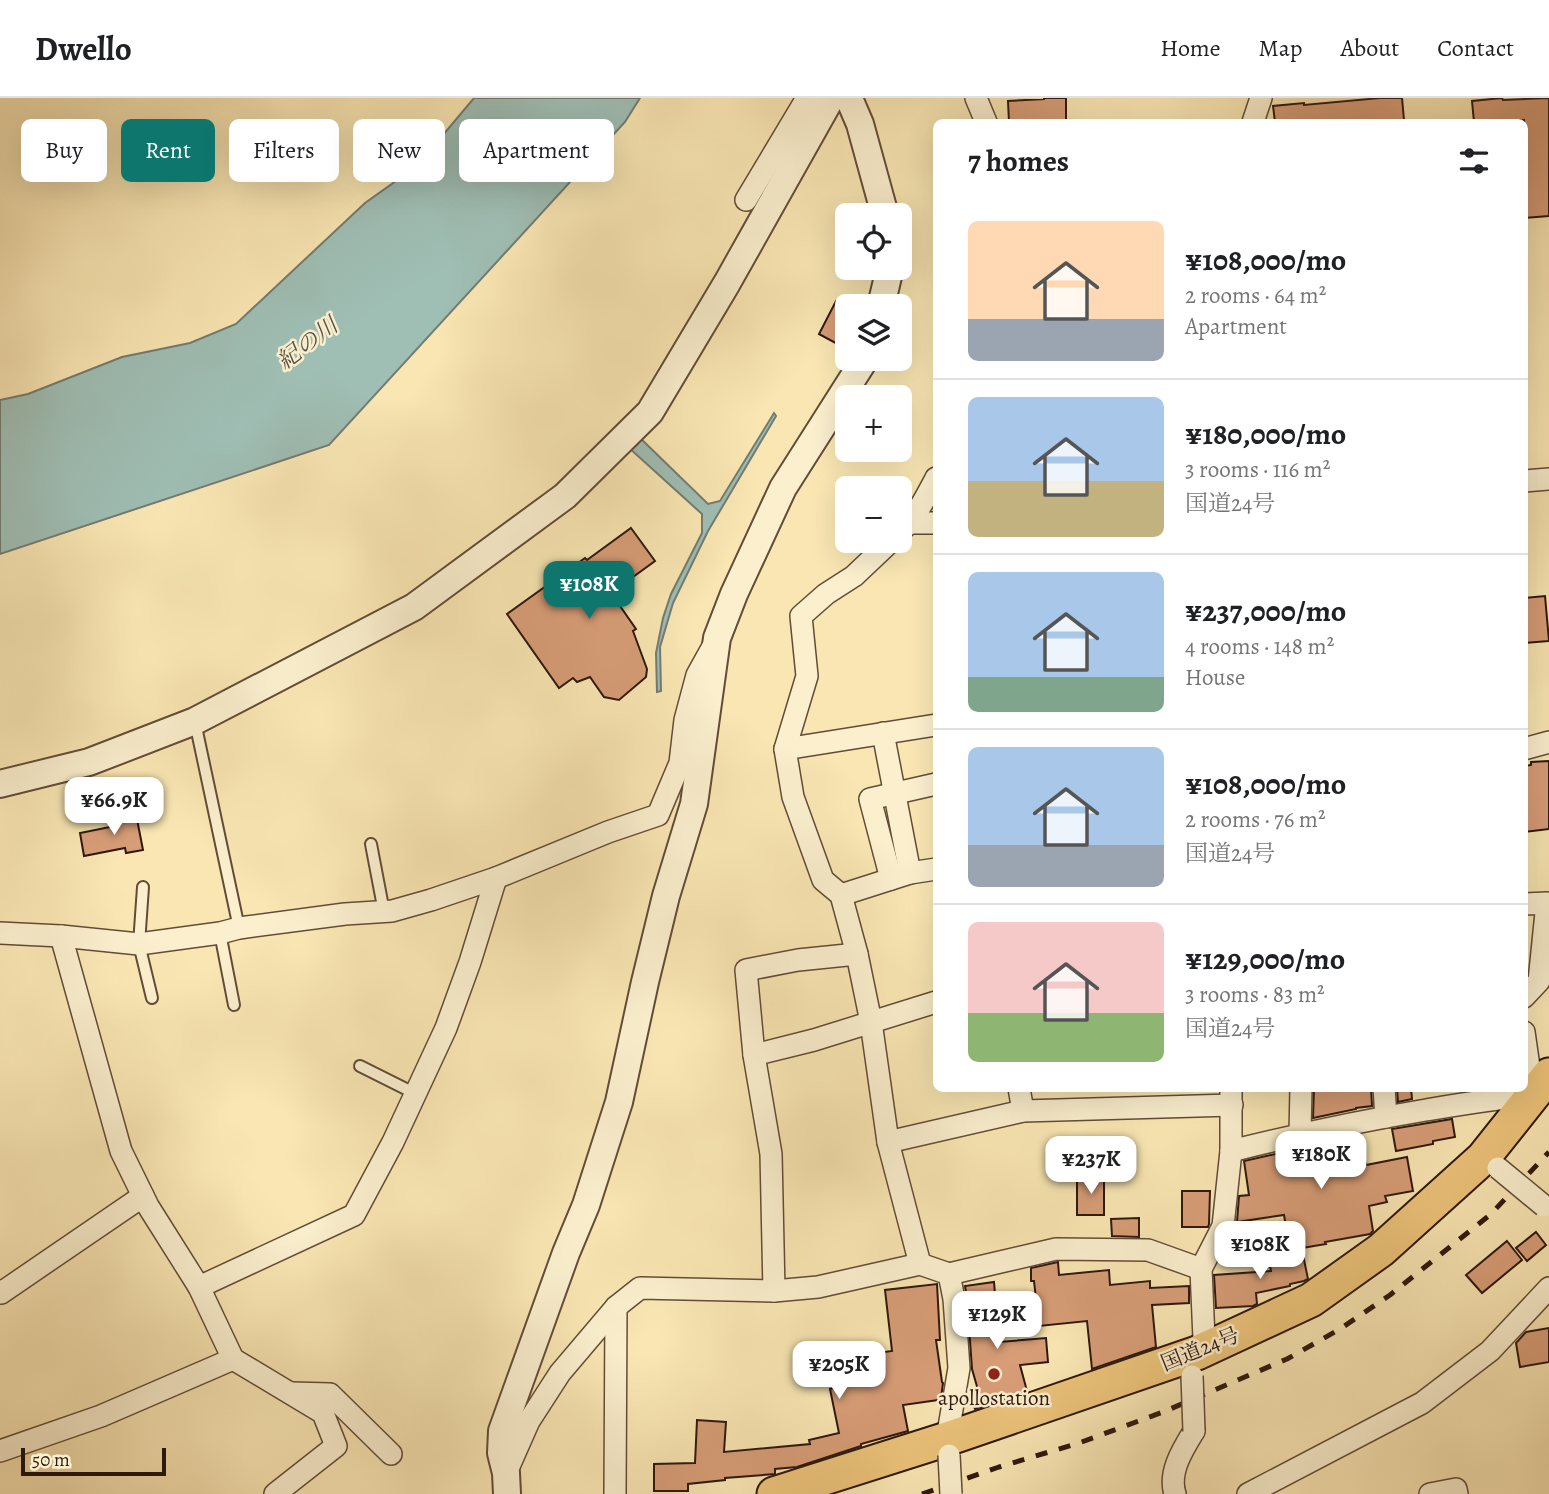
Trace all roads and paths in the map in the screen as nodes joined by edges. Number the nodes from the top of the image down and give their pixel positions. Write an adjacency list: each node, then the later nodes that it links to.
1 (807, 98): 8 (street)
2 (831, 98): 19 (street)
3 (847, 98): 9 (street)
4 (976, 98): 6 (street)
5 (1261, 98): 7 (street)
6 (985, 119)
7 (1254, 119)
8 (746, 200)
9 (882, 203)
10 (858, 371): 18 (street)
11 (1549, 479): 12 (street)
12 (1528, 481)
13 (933, 484): 14 (street)
14 (912, 517)
15 (933, 523): 16 (street)
16 (912, 527)
17 (878, 553): 24 (street)
18 (717, 638): 31 (street); 78 (street)
19 (195, 720): 25 (street); 36 (lane)
20 (933, 725): 21 (street)
21 (883, 733): 24 (street); 27 (street)
22 (1549, 742): 23 (street)
23 (1528, 748)
24 (785, 749): 33 (street)
25 (0, 784)
26 (933, 785): 27 (street)
27 (894, 793): 30 (street)
28 (370, 844): 35 (lane)
29 (933, 870): 30 (street)
30 (900, 876): 33 (street)
31 (496, 878): 35 (street); 54 (street)
32 (142, 887): 39 (lane)
33 (841, 895): 40 (street)
34 (1528, 904): 41 (street)
35 (384, 912): 36 (street)
36 (230, 931): 39 (street); 44 (lane)
37 (0, 933): 38 (street)
38 (61, 936): 39 (street); 62 (street)
39 (139, 944): 42 (lane)
40 (856, 954): 45 (street); 47 (street)
41 (1537, 987)
42 (152, 998)
43 (933, 1003): 45 (street)
44 (234, 1005)
45 (871, 1021): 47 (street); 59 (street)
46 (1528, 1044): 49 (street)
47 (754, 1055): 70 (street)
48 (360, 1066): 54 (lane)
49 (1541, 1085): 61 (highway, 国道24号)
50 (1021, 1092): 56 (street)
51 (1301, 1092): 58 (street)
52 (1384, 1092): 57 (street)
53 (1518, 1092): 57 (street)
54 (414, 1093): 67 (street)
55 (1232, 1097): 56 (street); 60 (street)
56 (1023, 1111): 59 (street)
57 (1386, 1117): 58 (street)
58 (1300, 1133): 60 (street)
59 (888, 1142): 64 (street)
60 (1231, 1151): 65 (street)
61 (1490, 1163): 63 (street, bridge); 73 (highway, 国道24号)
62 (143, 1196): 67 (street); 69 (street)
63 (1547, 1210)
64 (920, 1264): 66 (street); 70 (street)
65 (1201, 1269): 66 (street); 73 (street)
66 (949, 1274): 75 (street)
67 (199, 1287): 72 (street)
68 (1549, 1289): 79 (street)
69 (0, 1291)
70 (774, 1291): 71 (street)
71 (617, 1307): 78 (street); 81 (street)
72 (233, 1359): 74 (street); 76 (street)
73 (1194, 1365): 75 (highway, 国道24号); 84 (street, bridge)
74 (289, 1393): 77 (street); 80 (street)
75 (948, 1447): 82 (highway, 国道24号); 83 (street, bridge)
76 (0, 1451)
77 (391, 1454)
78 (507, 1484)
79 (1276, 1488): 85 (street)
80 (275, 1494)
81 (615, 1494)
82 (774, 1494)
83 (951, 1494)
84 (1175, 1494)
85 (1248, 1494)
86 (1430, 1494): 87 (street)
87 (1457, 1494)

